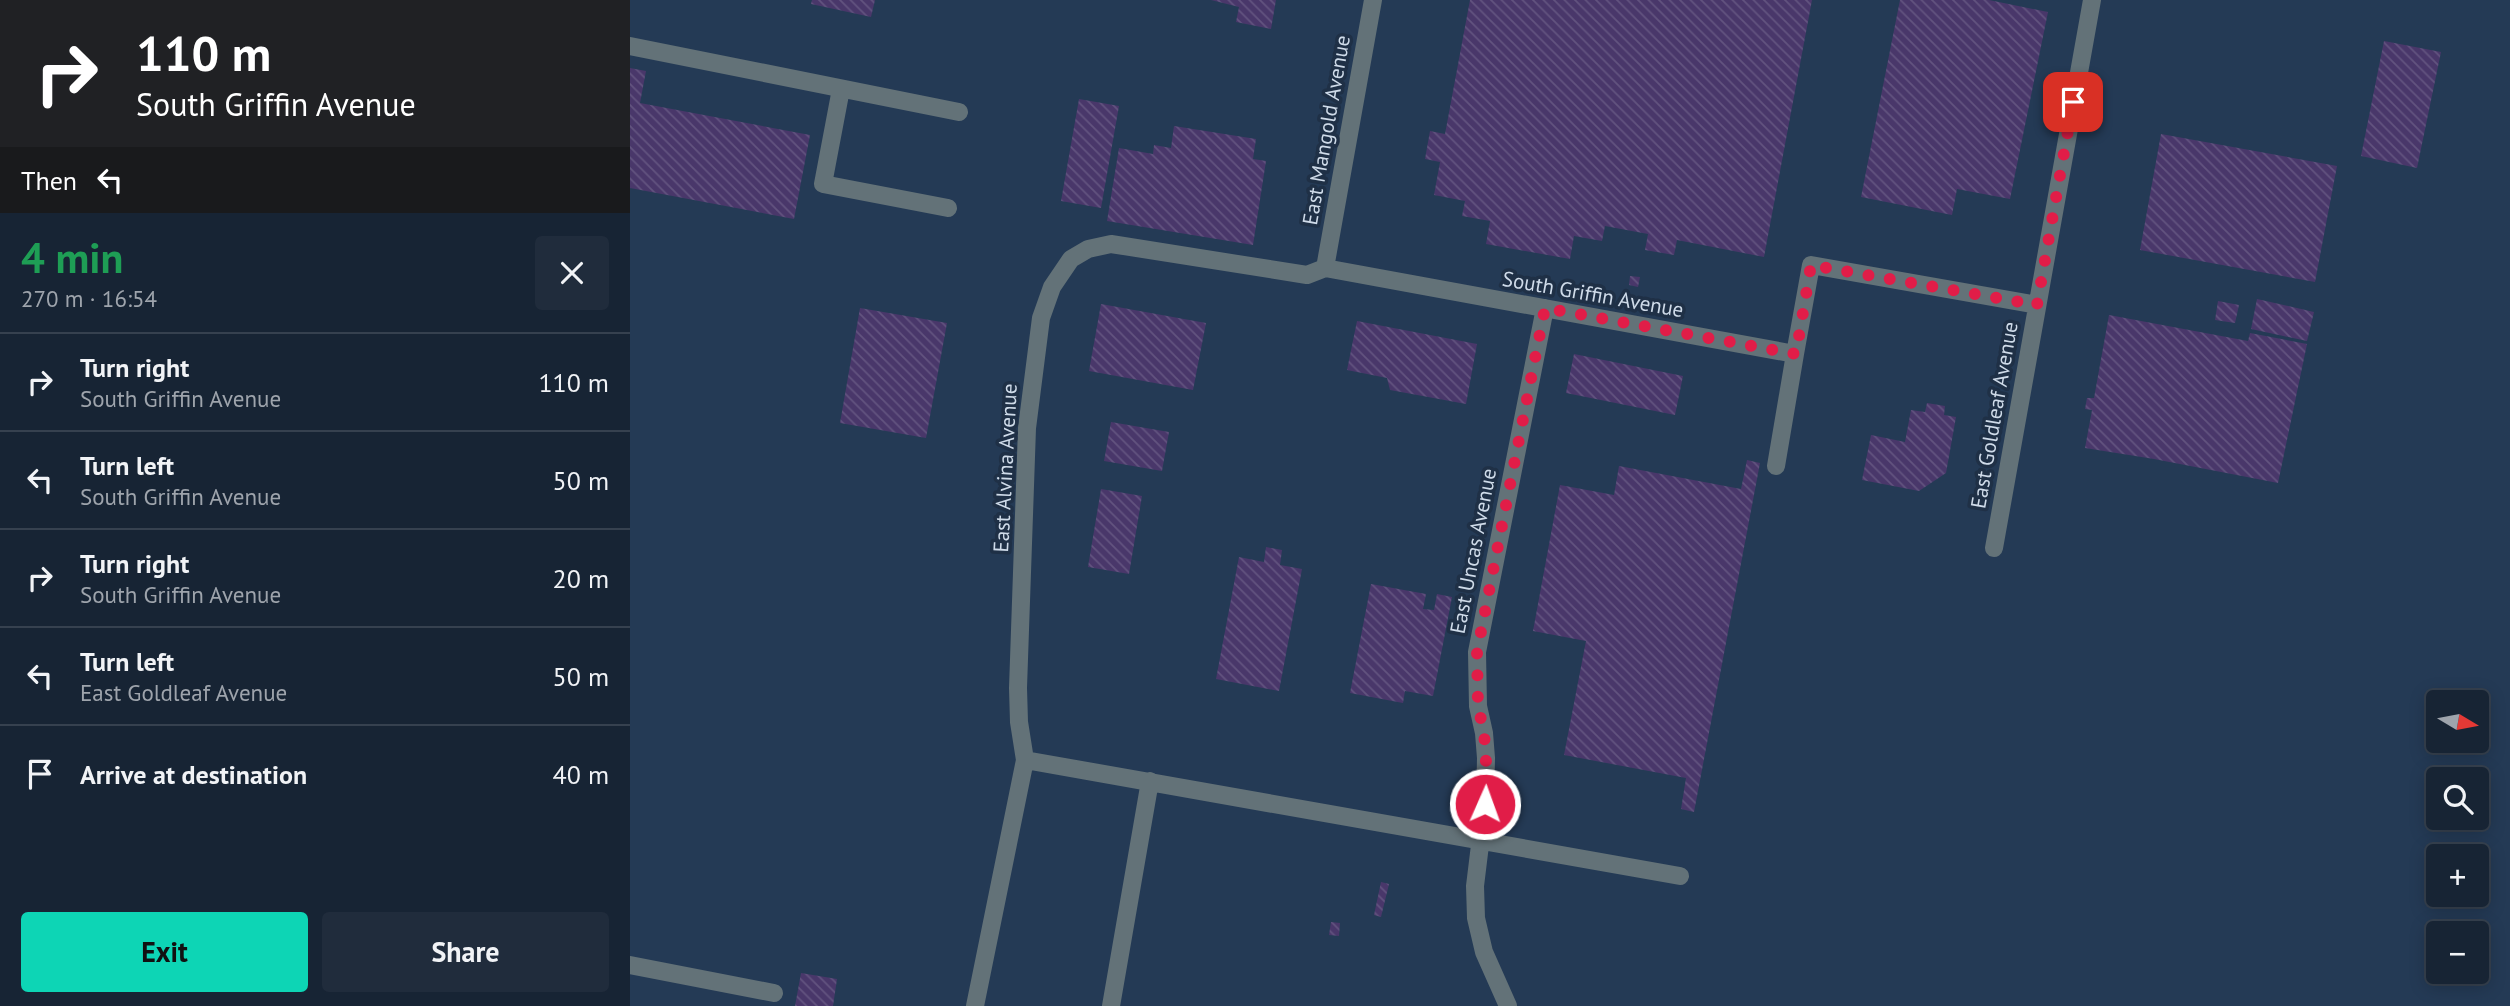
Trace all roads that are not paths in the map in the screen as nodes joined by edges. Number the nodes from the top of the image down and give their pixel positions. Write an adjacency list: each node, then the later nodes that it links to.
1 (1373, 0): 8 (street, East Mangold Avenue)
2 (2092, 0): 9 (street, East Goldleaf Avenue)
3 (630, 46): 4 (street)
4 (841, 89): 5 (street); 6 (street)
5 (959, 112)
6 (948, 208)
7 (1071, 260): 8 (street, South Griffin Avenue); 14 (street, East Alvina Avenue)
8 (1325, 268): 10 (street, South Griffin Avenue)
9 (2037, 305): 11 (street); 13 (street, East Goldleaf Avenue)
10 (1545, 308): 11 (street, South Griffin Avenue); 16 (street, East Uncas Avenue)
11 (1796, 354): 12 (street)
12 (1776, 466)
13 (1994, 548)
14 (1024, 760): 15 (street); 20 (street, East Alvina Avenue)
15 (1150, 781): 16 (street); 21 (street)
16 (1480, 840): 17 (street); 22 (street, East Uncas Avenue)
17 (1680, 876)
18 (630, 965): 19 (street)
19 (774, 993)
20 (975, 1006)
21 (1111, 1006)
22 (1508, 1006)

